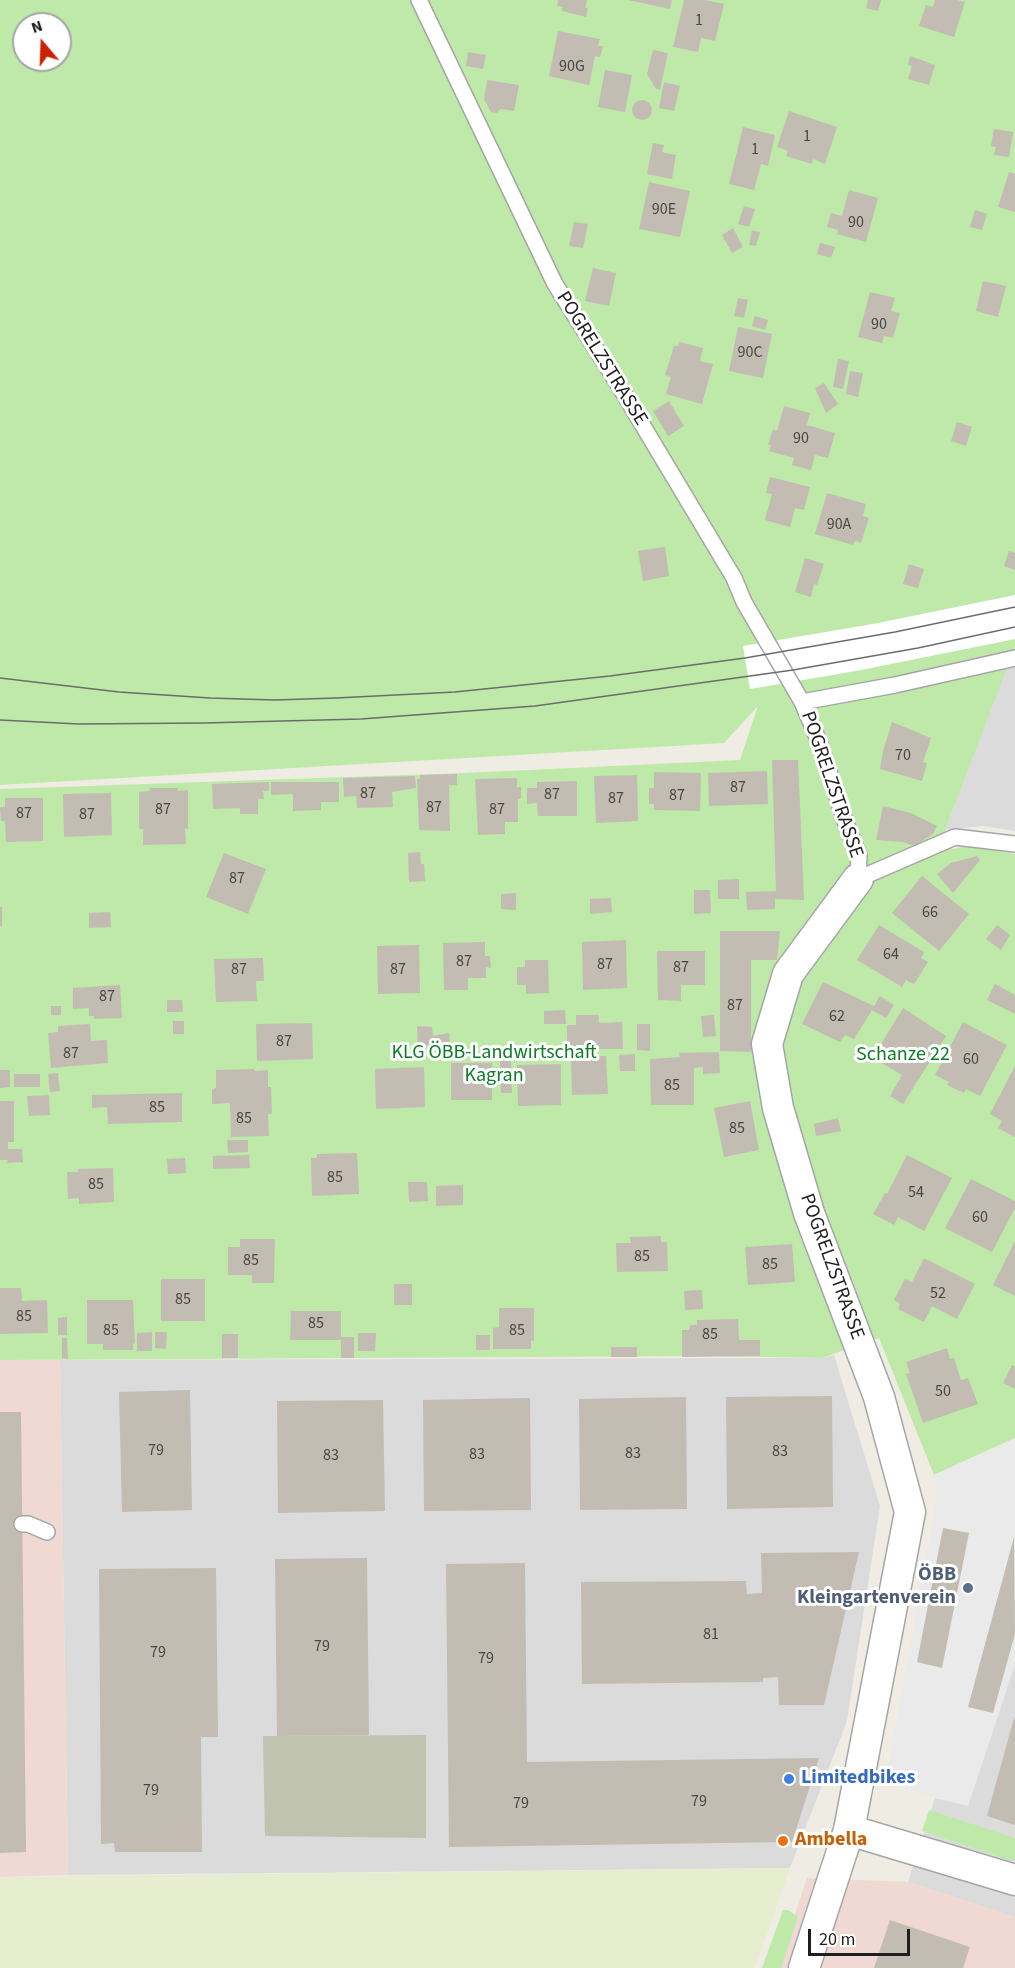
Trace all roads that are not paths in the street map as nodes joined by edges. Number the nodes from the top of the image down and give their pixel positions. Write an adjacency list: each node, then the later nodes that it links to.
1 (419, 0): 3 (lane, POGRELZSTRASSE)
2 (1015, 658): 3 (lane)
3 (802, 702): 5 (lane, POGRELZSTRASSE)
4 (1015, 843): 5 (lane)
5 (858, 879): 8 (street, POGRELZSTRASSE)
6 (22, 1524): 7 (lane)
7 (47, 1532)
8 (849, 1830): 9 (street); 10 (street, POGRELZSTRASSE)
9 (1015, 1880)
10 (804, 1968)

